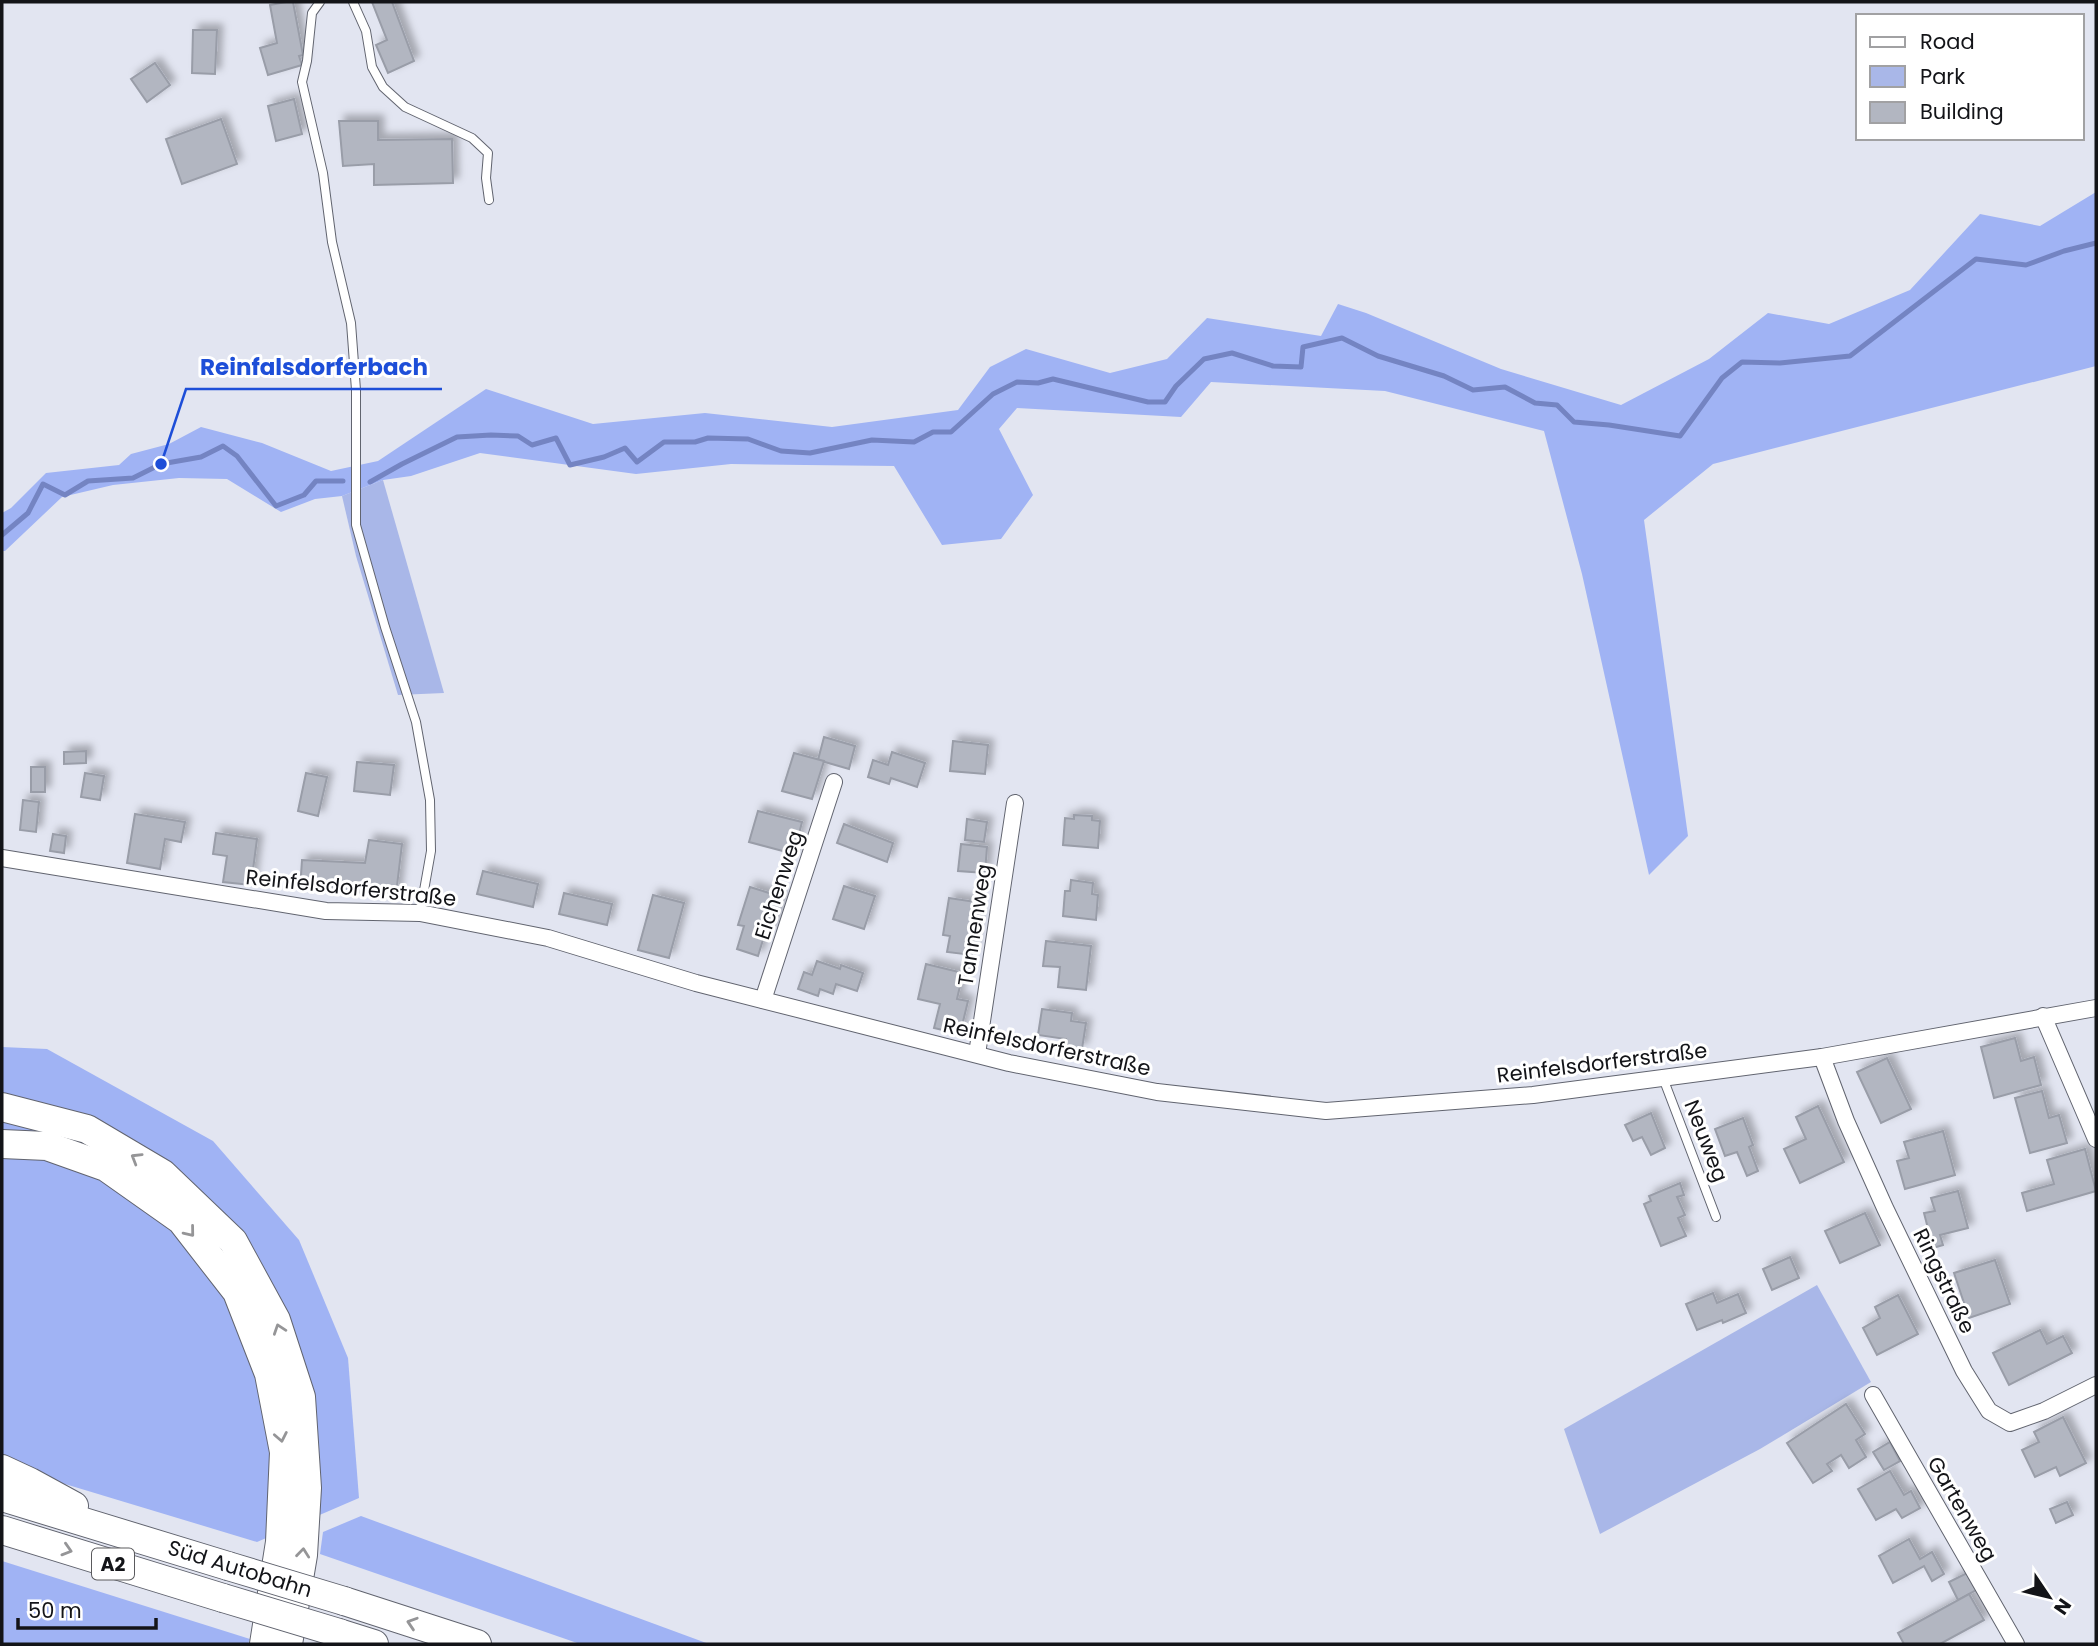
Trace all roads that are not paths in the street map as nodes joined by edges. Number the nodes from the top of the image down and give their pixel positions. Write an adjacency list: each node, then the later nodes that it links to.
1 (320, 2): 7 (lane)
2 (353, 2): 3 (lane)
3 (489, 200)
4 (834, 782): 8 (street, Eichenweg)
5 (1015, 803): 11 (street, Tannenweg)
6 (2, 858): 7 (street, Reinfelsdorferstraße)
7 (420, 913): 8 (street, Reinfelsdorferstraße)
8 (763, 1000): 11 (street, Reinfelsdorferstraße)
9 (2096, 1008): 10 (street, Reinfelsdorferstraße)
10 (2043, 1016): 12 (street, Reinfelsdorferstraße); 15 (street)
11 (976, 1054): 13 (street, Reinfelsdorferstraße)
12 (1822, 1057): 13 (street, Reinfelsdorferstraße); 18 (street, Ringstraße)
13 (1663, 1077): 17 (lane, Neuweg)
14 (2, 1107): 25 (highway, one-way to 14)
15 (2096, 1139)
16 (2, 1144): 24 (highway, one-way to 24)
17 (1716, 1217)
18 (2096, 1385)
19 (1872, 1395): 28 (street, Gartenweg)
20 (2, 1469): 23 (highway)
21 (2, 1497): 23 (highway, Süd Autobahn / A2)
22 (2, 1530): 26 (highway, Süd Autobahn / A2, one-way to 26, bridge)
23 (119, 1532): 27 (highway, Süd Autobahn / A2, one-way to 23, bridge)
24 (264, 1644)
25 (288, 1644)
26 (374, 1644)
27 (477, 1644)
28 (2016, 1644)

